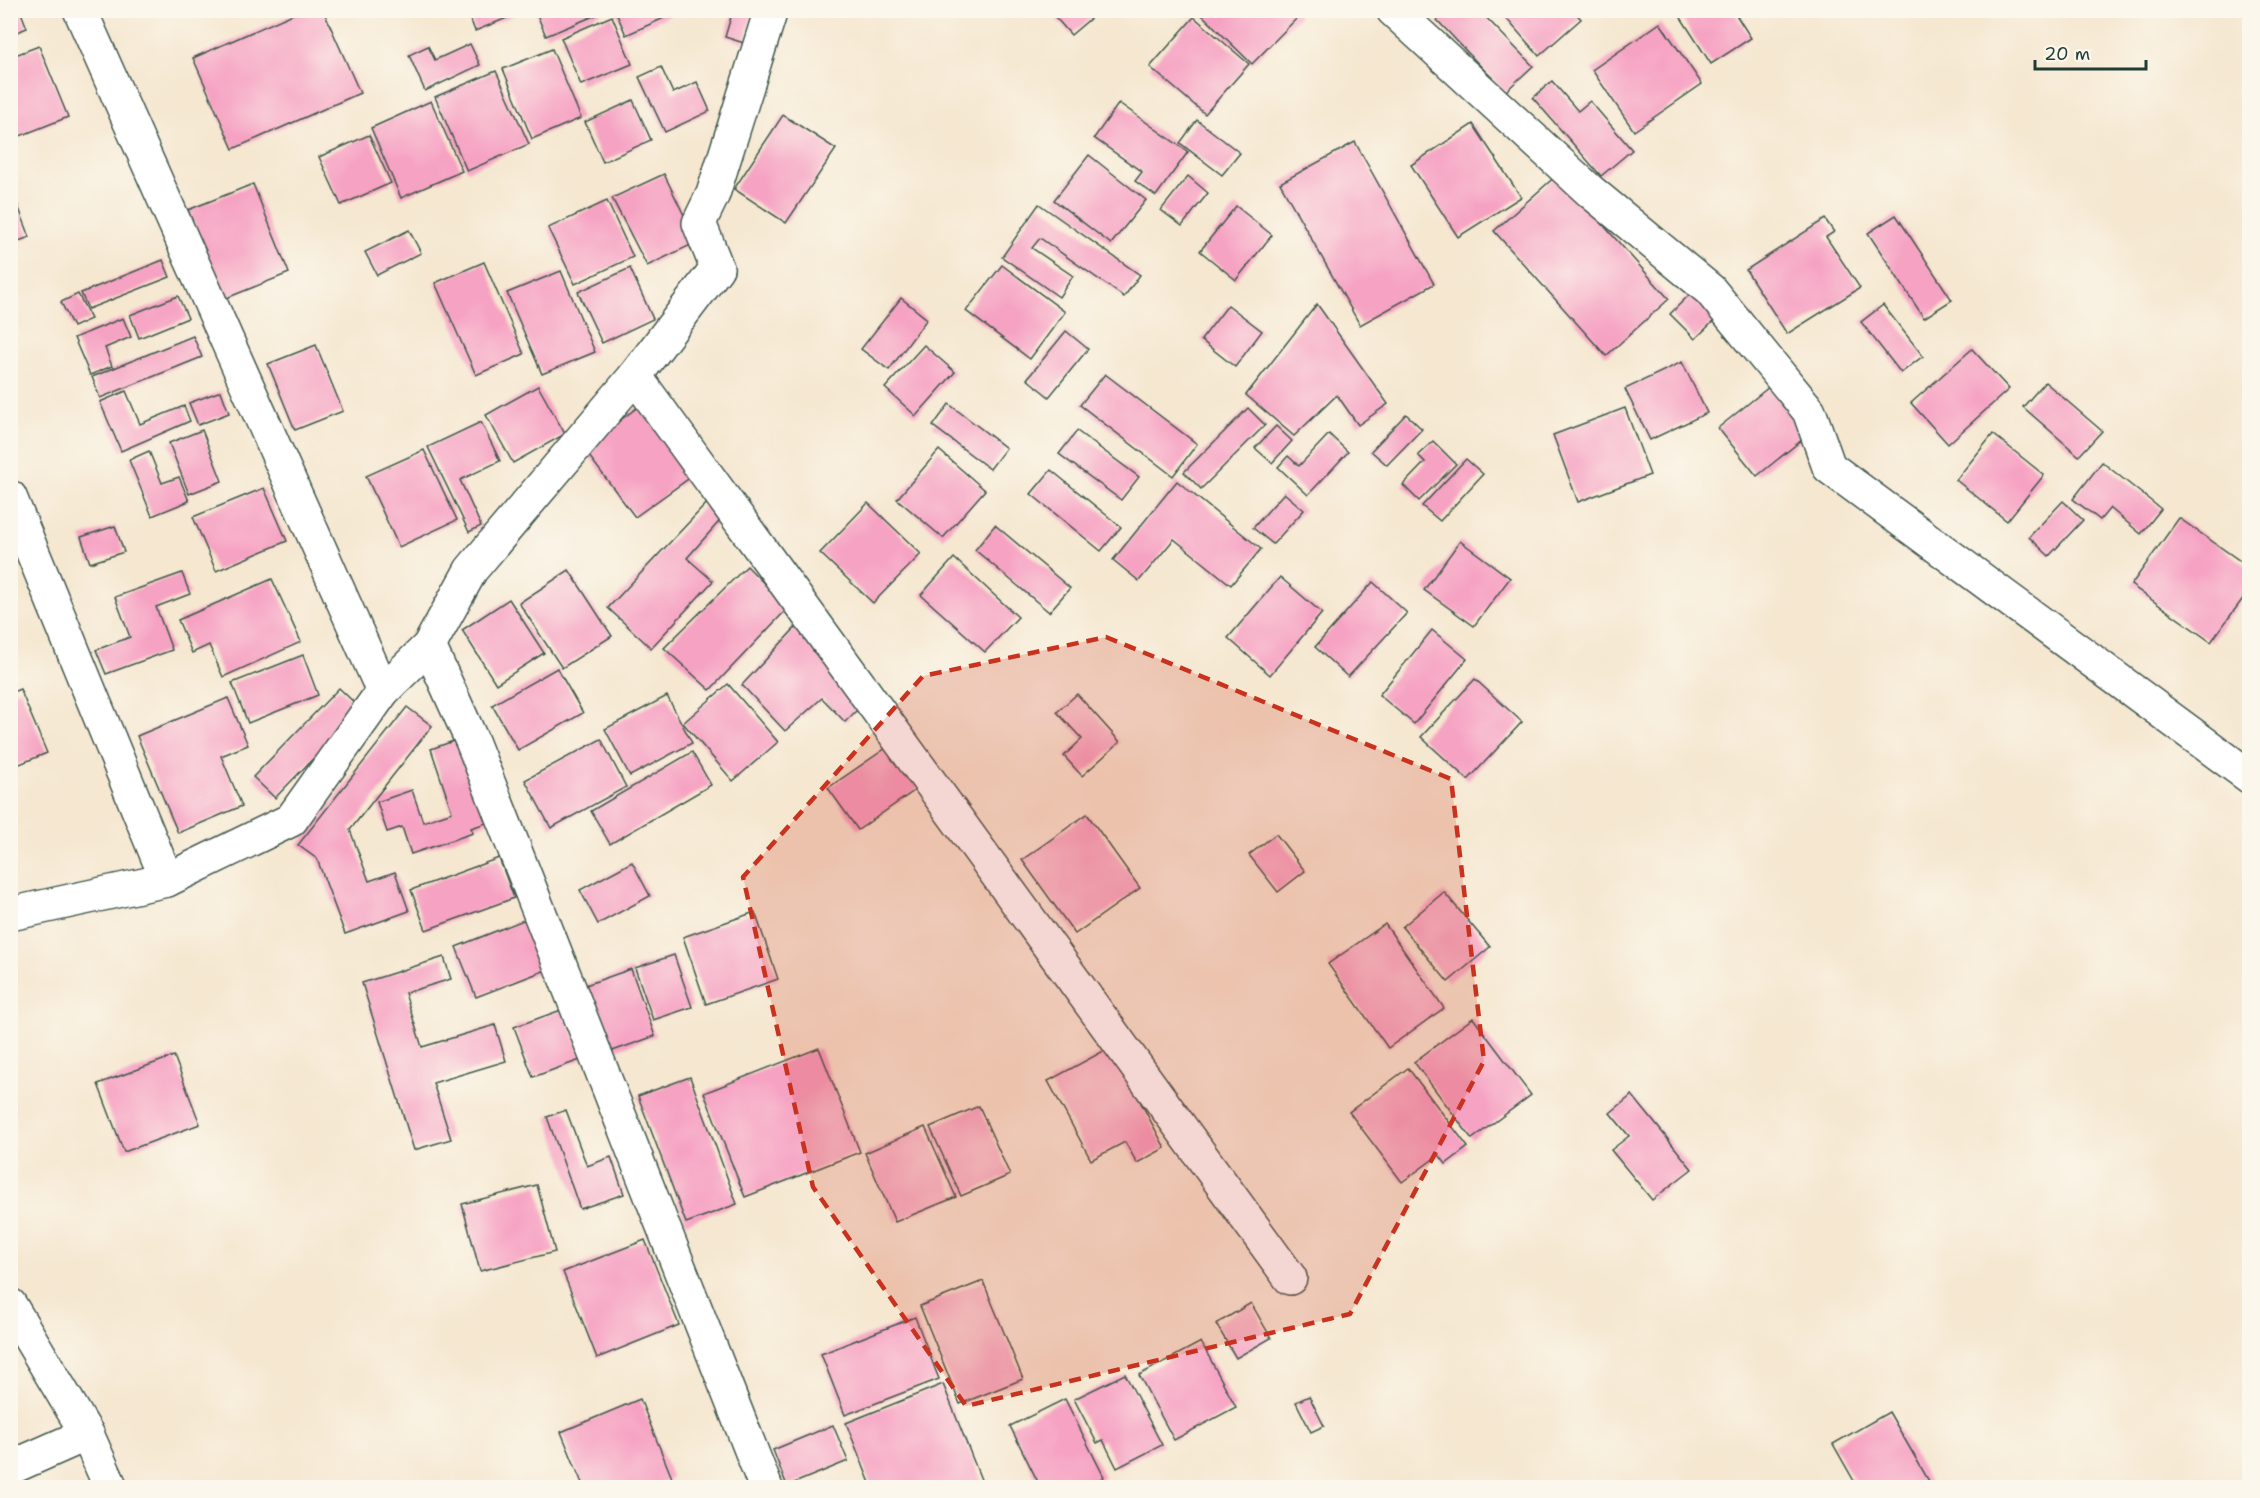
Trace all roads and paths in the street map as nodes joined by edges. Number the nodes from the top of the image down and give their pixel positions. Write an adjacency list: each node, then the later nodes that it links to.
1 (80, 10): 7 (street)
2 (771, 10): 4 (street)
3 (1393, 10): 8 (street)
4 (635, 376): 6 (street); 11 (street)
5 (10, 496): 9 (street)
6 (429, 646): 7 (street); 16 (street)
7 (383, 692): 9 (street)
8 (2250, 777)
9 (167, 880): 10 (street)
10 (10, 914)
11 (1290, 1278)
12 (10, 1305): 13 (street)
13 (87, 1434): 14 (street); 15 (street)
14 (10, 1468)
15 (111, 1488)
16 (766, 1488)

